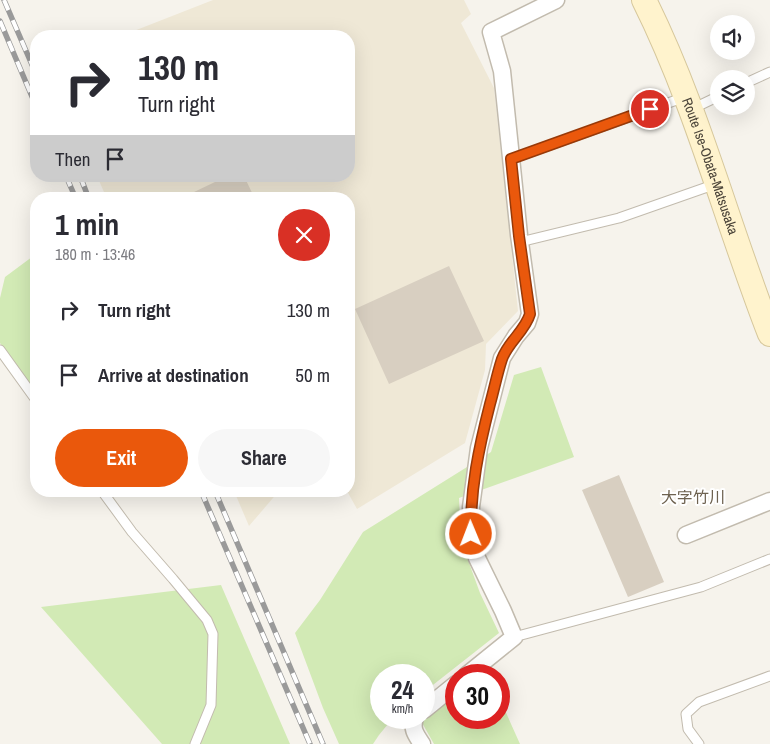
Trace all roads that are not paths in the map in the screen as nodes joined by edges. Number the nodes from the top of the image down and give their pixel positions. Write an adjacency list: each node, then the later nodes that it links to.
1 (556, 0): 7 (street)
2 (644, 0): 6 (main road, Route Ise-Obata-Matsusaka)
3 (770, 72): 4 (lane)
4 (755, 79)
5 (710, 98): 6 (lane)
6 (687, 103): 7 (lane); 8 (main road, Route Ise-Obata-Matsusaka)
7 (511, 159): 9 (street)
8 (717, 184): 9 (lane); 10 (main road, Route Ise-Obata-Matsusaka)
9 (520, 242): 17 (street)
10 (770, 334)
11 (0, 350): 12 (lane)
12 (30, 392)
13 (106, 497): 23 (lane)
14 (770, 501): 15 (street)
15 (686, 535)
16 (770, 560): 17 (lane)
17 (514, 637): 18 (street)
18 (481, 664)
19 (770, 676): 25 (lane)
20 (445, 693): 21 (street)
21 (435, 701)
22 (413, 729): 24 (street)
23 (195, 744)
24 (422, 744)
25 (699, 744)

